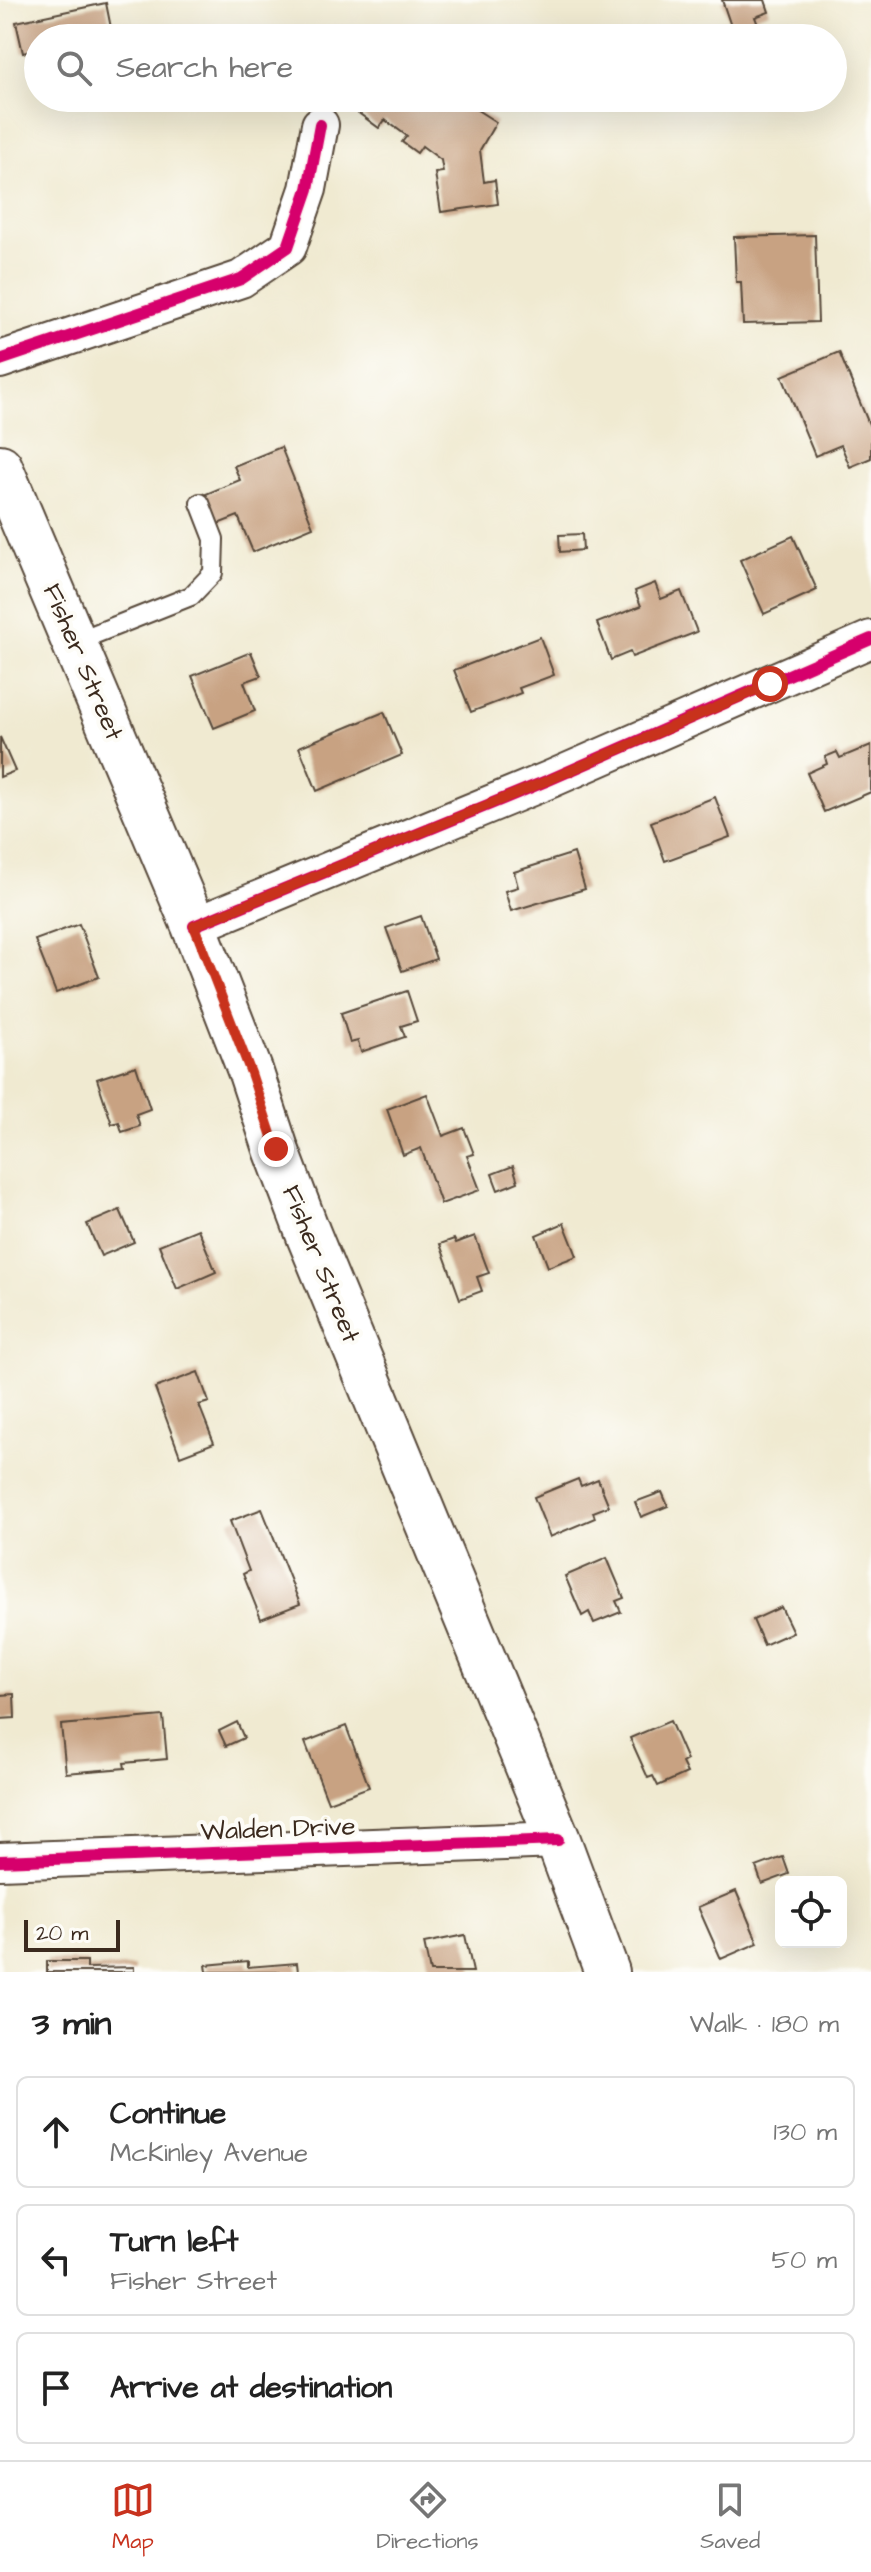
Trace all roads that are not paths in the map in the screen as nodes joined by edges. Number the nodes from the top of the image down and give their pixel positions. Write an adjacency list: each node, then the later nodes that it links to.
1 (320, 125): 2 (street)
2 (0, 360)
3 (0, 467): 6 (main road, Fisher Street)
4 (200, 503): 6 (lane)
5 (871, 639): 7 (street)
6 (75, 642): 7 (main road, Fisher Street)
7 (194, 926): 8 (main road, Fisher Street)
8 (558, 1840): 9 (street, Walden Drive); 10 (main road, Fisher Street)
9 (0, 1861)
10 (607, 1972)

